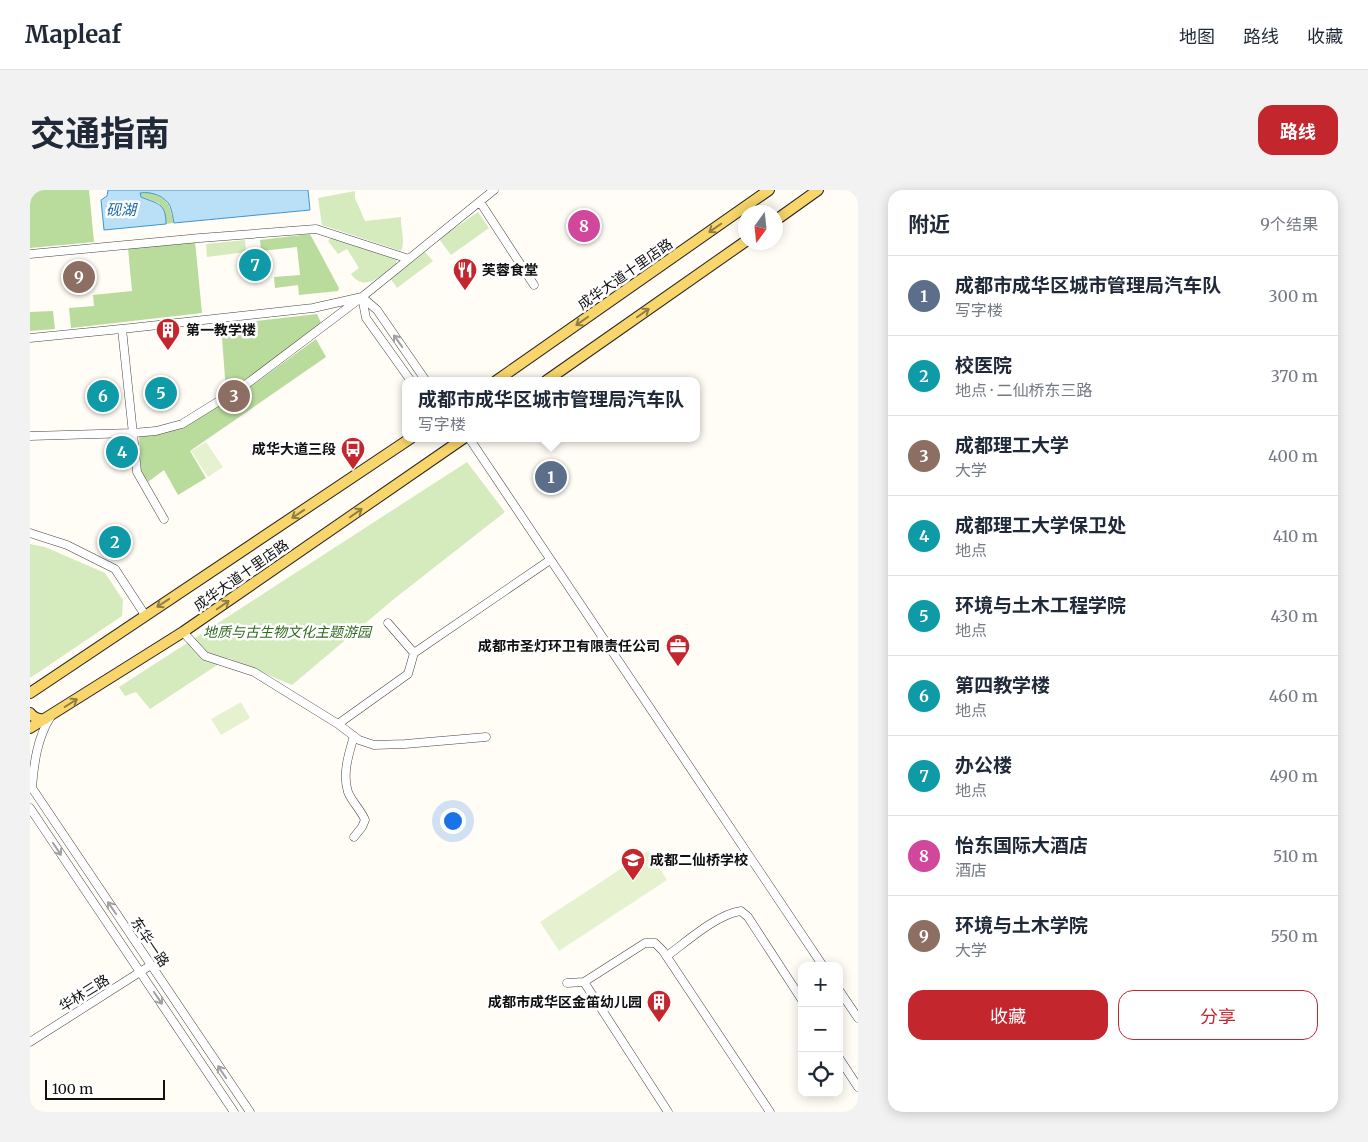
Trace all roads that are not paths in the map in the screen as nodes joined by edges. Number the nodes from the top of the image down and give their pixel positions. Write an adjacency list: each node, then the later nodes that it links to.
1 (483, 190): 5 (street)
2 (494, 190): 5 (street)
3 (769, 190): 16 (main road, 成华大道十里店路, one-way to 16)
4 (814, 192): 6 (main road)
5 (482, 201): 9 (street); 10 (street)
6 (783, 215)
7 (738, 247): 17 (main road, one-way to 7)
8 (30, 254): 9 (street)
9 (409, 259): 11 (street)
10 (534, 285)
11 (362, 298): 12 (street); 14 (street); 15 (street, one-way to 11); 18 (street)
12 (122, 329): 13 (street); 18 (street)
13 (30, 338)
14 (408, 377)
15 (423, 377)
16 (502, 377)
17 (552, 377)
18 (133, 432): 19 (street); 23 (street)
19 (30, 436)
20 (405, 442): 26 (main road, 成华大道十里店路, one-way to 26)
21 (458, 442): 28 (main road, 成华大道十里店路, one-way to 21)
22 (471, 442): 25 (street)
23 (164, 519)
24 (30, 534): 26 (street)
25 (550, 560): 29 (street); 41 (street)
26 (145, 615): 30 (main road, 成华大道十里店路)
27 (388, 623): 29 (street)
28 (183, 632): 32 (main road, 成华大道十里店路, one-way to 28); 33 (street)
29 (414, 653): 33 (street)
30 (30, 693)
31 (30, 713): 32 (main road)
32 (49, 717): 34 (main road, 成华大道十里店路); 37 (street)
33 (338, 724): 35 (street)
34 (30, 728)
35 (354, 736): 36 (street); 39 (street)
36 (486, 736)
37 (31, 787): 42 (street, 东华一路, one-way to 37)
38 (30, 808): 43 (street, 东华一路, one-way to 43)
39 (354, 837)
40 (666, 956): 44 (street); 46 (street); 55 (street)
41 (820, 962)
42 (151, 965): 43 (street, 华林三路); 53 (street, 东华一路, one-way to 42)
43 (140, 972): 49 (street, 华林三路); 52 (street, 东华一路, one-way to 52)
44 (584, 982): 45 (street); 54 (street)
45 (567, 983)
46 (798, 994)
47 (843, 996): 48 (street)
48 (858, 1018)
49 (30, 1042)
50 (843, 1064): 51 (street)
51 (858, 1087)
52 (234, 1112)
53 (250, 1112)
54 (668, 1112)
55 (770, 1112)

